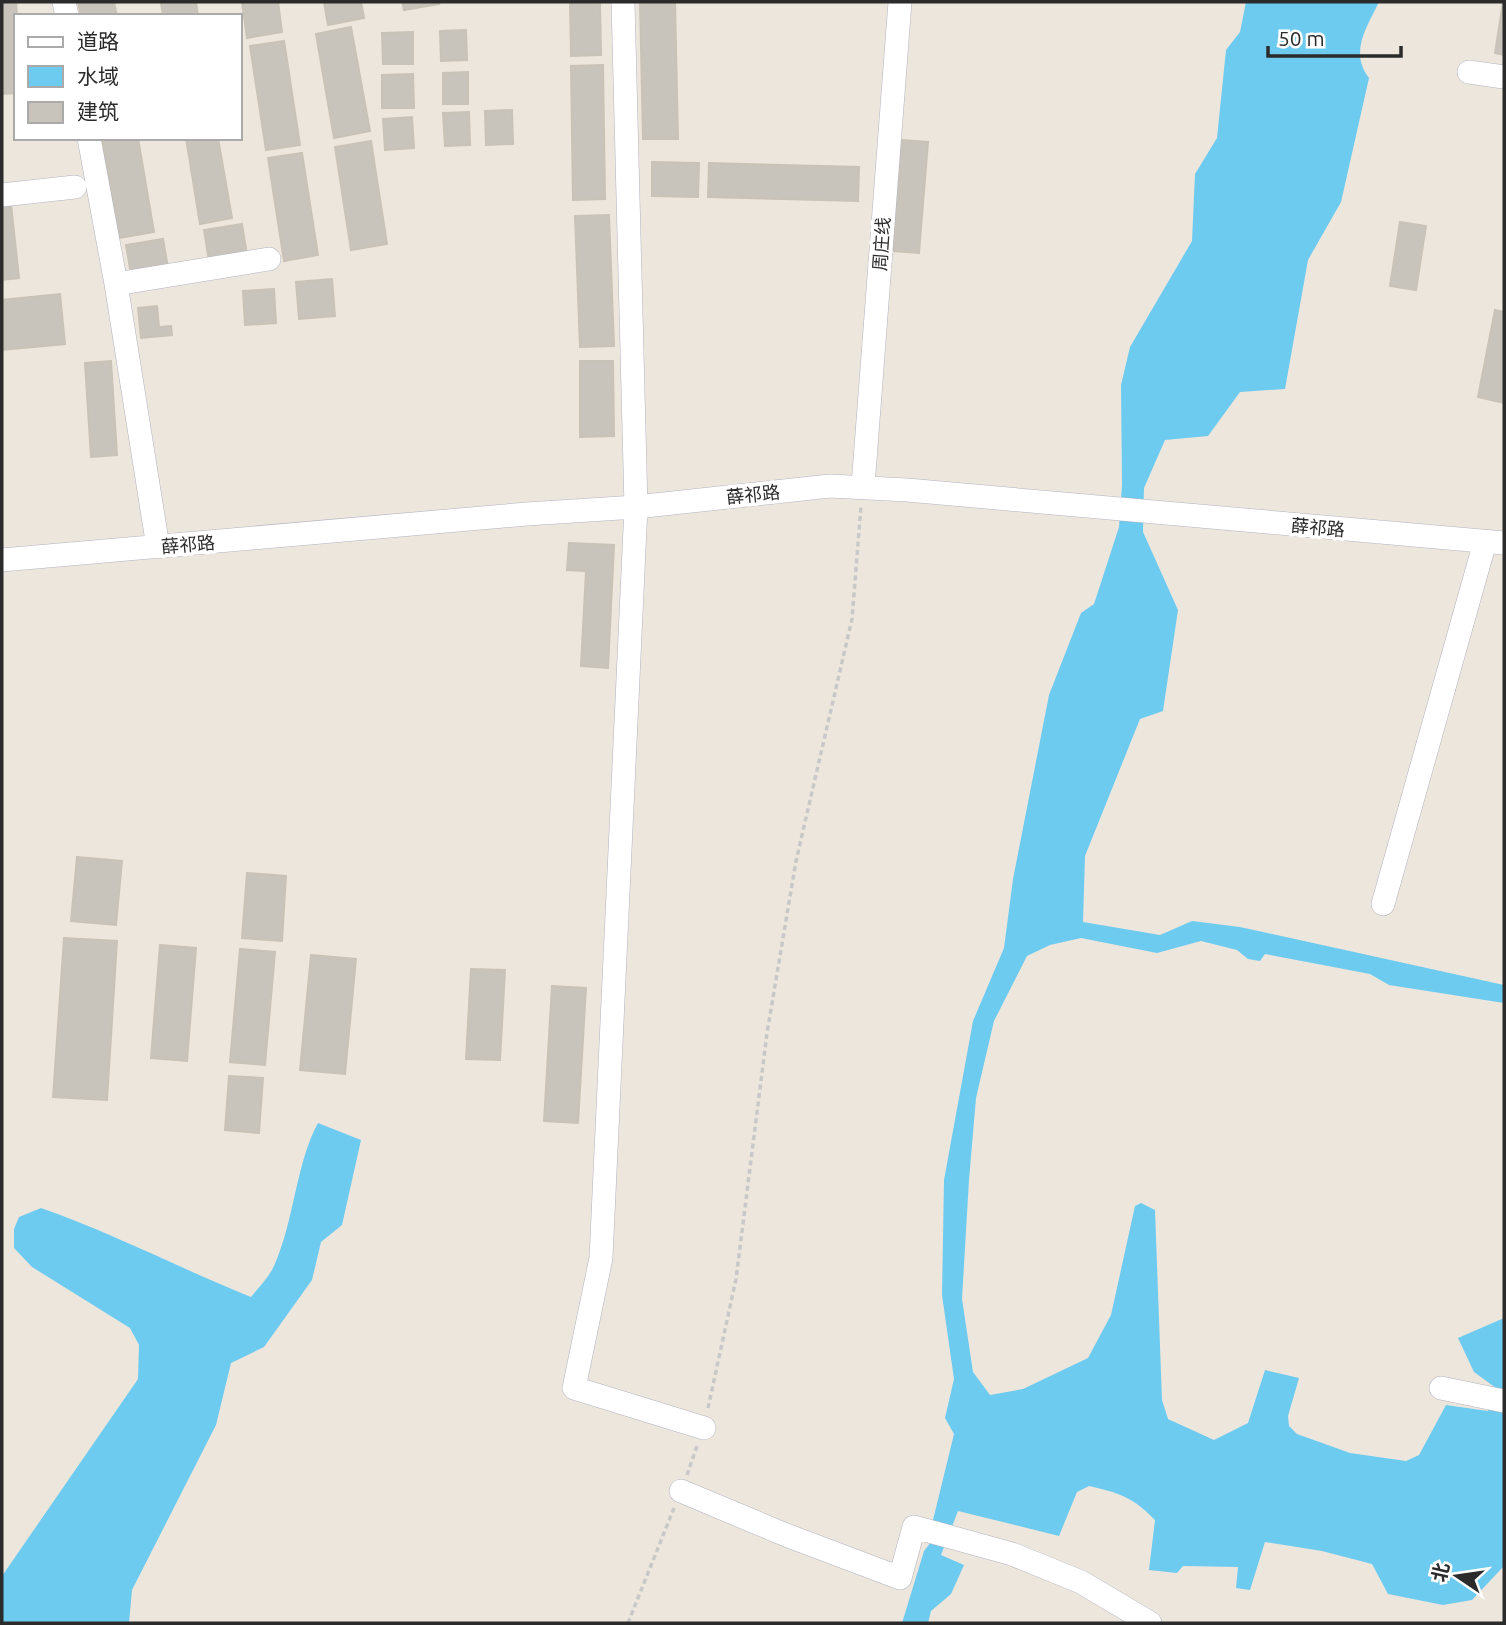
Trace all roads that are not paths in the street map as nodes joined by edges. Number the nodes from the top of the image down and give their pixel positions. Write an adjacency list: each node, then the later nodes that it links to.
1 (623, 2): 11 (street)
2 (900, 2): 10 (street, 周庄线)
3 (1469, 72): 4 (street)
4 (1504, 77)
5 (89, 140): 9 (street)
6 (75, 187): 7 (street)
7 (2, 195)
8 (269, 259): 9 (street)
9 (116, 284): 13 (street)
10 (863, 486): 11 (street, 薛祁路); 12 (street, 薛祁路)
11 (636, 507): 13 (street, 薛祁路); 18 (street)
12 (1495, 542): 15 (street)
13 (158, 547): 14 (street, 薛祁路)
14 (2, 561)
15 (1383, 904)
16 (1441, 1388): 17 (street)
17 (1504, 1401)
18 (704, 1428)
19 (681, 1492): 20 (street)
20 (1150, 1623)

